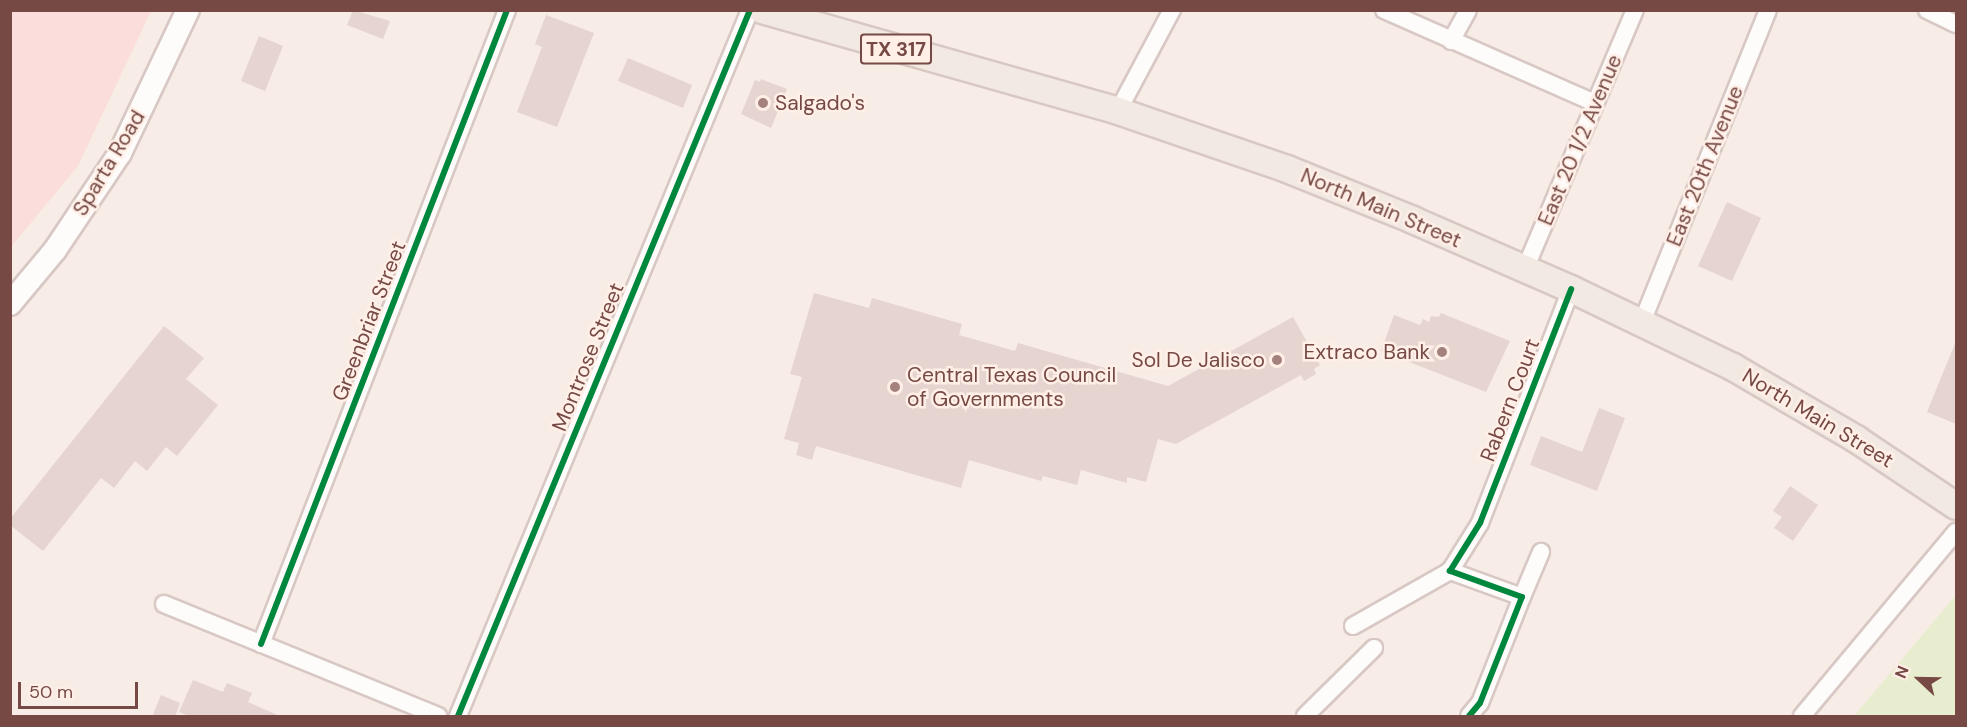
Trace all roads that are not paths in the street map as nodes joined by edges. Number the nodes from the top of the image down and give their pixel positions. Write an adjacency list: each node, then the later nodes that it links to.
1 (188, 10): 17 (street, Sparta Road)
2 (507, 10): 26 (street, Greenbriar Street)
3 (750, 10): 29 (street, Montrose Street)
4 (762, 10): 14 (main road, North Main Street / TX 317)
5 (1172, 10): 14 (street)
6 (1384, 10): 12 (street)
7 (1468, 10): 12 (street)
8 (1635, 10): 13 (street, East 20 1/2 Avenue)
9 (1768, 10): 18 (street, East 20th Avenue)
10 (1927, 10): 11 (street)
11 (1956, 24)
12 (1451, 41): 13 (street)
13 (1595, 103): 15 (street, East 20 1/2 Avenue)
14 (1118, 111): 15 (main road, North Main Street / TX 317)
15 (1525, 269): 16 (main road, North Main Street / TX 317)
16 (1571, 289): 18 (main road, North Main Street / TX 317); 22 (street, Rabern Court)
17 (10, 304)
18 (1642, 322): 19 (main road, North Main Street / TX 317)
19 (1956, 506)
20 (1956, 532): 32 (street)
21 (1541, 552): 23 (street)
22 (1450, 571): 23 (street); 25 (street)
23 (1522, 597): 31 (street)
24 (164, 604): 26 (street)
25 (1353, 626)
26 (261, 644): 28 (street)
27 (1374, 648): 30 (street)
28 (438, 717)
29 (458, 717)
30 (1305, 717)
31 (1469, 717)
32 (1802, 717)

